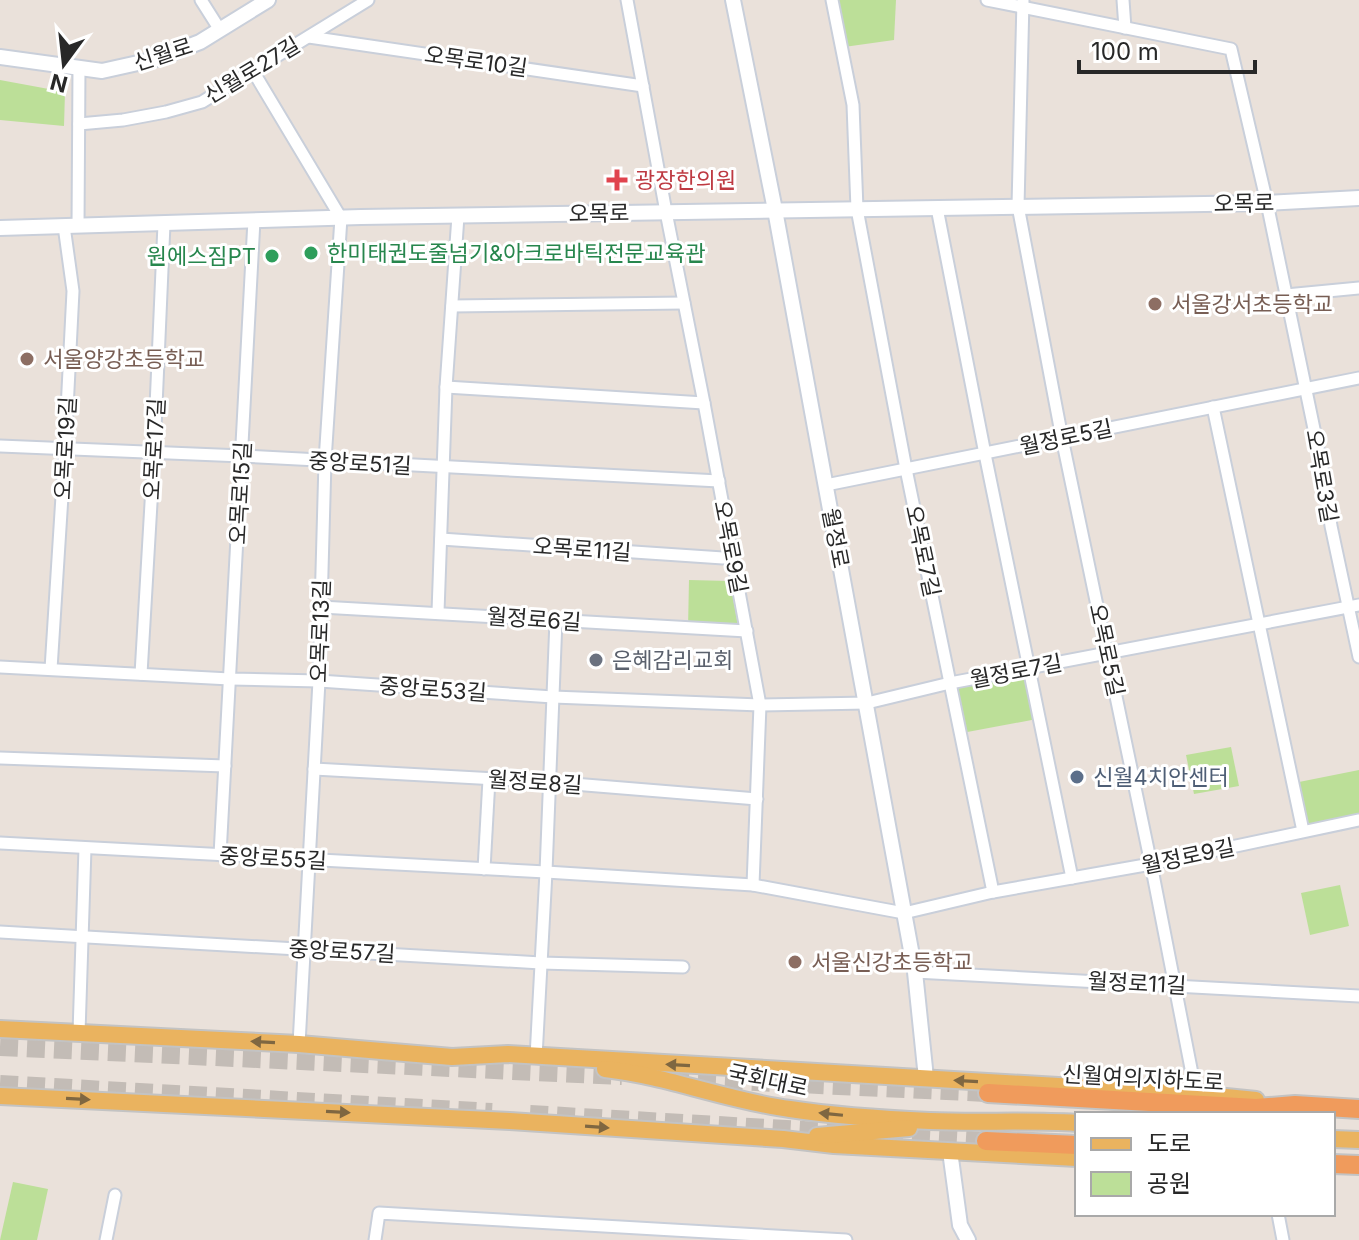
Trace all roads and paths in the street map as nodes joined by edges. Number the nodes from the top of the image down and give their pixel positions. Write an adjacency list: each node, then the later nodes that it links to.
1 (201, 0): 11 (street)
2 (268, 0): 11 (main road, 신월로)
3 (368, 0): 12 (street, 신월로27길)
4 (627, 0): 16 (street)
5 (733, 0): 23 (main road, 월정로)
6 (832, 0): 22 (street)
7 (987, 0): 9 (street)
8 (1123, 0): 10 (street)
9 (1023, 4): 10 (street); 20 (street, 오목로5길)
10 (1125, 28): 19 (street, 오목로3길)
11 (220, 30): 14 (main road, 신월로)
12 (309, 37): 15 (street, 신월로27길); 16 (street, 오목로10길)
13 (0, 57): 14 (main road, 신월로)
14 (79, 68): 17 (street)
15 (253, 71): 17 (street, 신월로27길); 26 (street)
16 (643, 86): 24 (street)
17 (79, 124): 29 (street)
18 (1359, 198): 19 (main road, 오목로)
19 (1267, 203): 20 (main road, 오목로); 32 (street, 오목로3길)
20 (1018, 206): 21 (main road, 오목로); 40 (street, 오목로5길)
21 (937, 208): 22 (main road, 오목로); 44 (street)
22 (857, 209): 23 (main road, 오목로); 48 (street, 오목로7길)
23 (775, 210): 24 (main road, 오목로); 50 (main road, 월정로)
24 (666, 212): 25 (main road, 오목로); 33 (street, 오목로9길)
25 (458, 216): 26 (main road, 오목로); 34 (street)
26 (341, 218): 27 (main road, 오목로); 46 (street, 오목로13길)
27 (254, 220): 28 (main road, 오목로); 45 (street, 오목로15길)
28 (164, 224): 29 (main road, 오목로); 43 (street, 오목로17길)
29 (71, 226): 30 (main road, 오목로); 42 (street, 오목로19길)
30 (0, 228)
31 (1359, 288): 32 (street)
32 (1286, 295): 37 (street, 오목로3길)
33 (684, 303): 34 (street); 38 (street, 오목로9길)
34 (452, 306): 36 (street)
35 (1359, 378): 37 (street, 월정로5길)
36 (446, 387): 38 (street); 47 (street)
37 (1306, 388): 39 (street, 월정로5길); 53 (street, 오목로3길)
38 (704, 403): 49 (street, 오목로9길)
39 (1213, 407): 40 (street, 월정로5길); 57 (street)
40 (1062, 438): 44 (street, 월정로5길); 59 (street, 오목로5길)
41 (0, 446): 42 (street, 중앙로51길)
42 (65, 449): 43 (street, 중앙로51길); 62 (street, 오목로19길)
43 (154, 452): 45 (street, 중앙로51길); 64 (street, 오목로17길)
44 (985, 454): 48 (street, 월정로5길); 63 (street)
45 (242, 456): 46 (street, 중앙로51길); 65 (street, 오목로15길)
46 (325, 461): 47 (street, 중앙로51길); 54 (street, 오목로13길)
47 (444, 468): 49 (street, 중앙로51길); 51 (street)
48 (906, 469): 50 (street, 월정로5길); 67 (street, 오목로7길)
49 (719, 481): 58 (street, 오목로9길)
50 (826, 485): 69 (main road, 월정로)
51 (441, 539): 52 (street, 오목로11길); 55 (street)
52 (723, 558)
53 (1354, 606): 57 (street, 월정로7길); 60 (street, 오목로3길)
54 (321, 607): 55 (street, 월정로6길); 66 (street, 오목로13길)
55 (438, 612): 56 (street, 월정로6길)
56 (556, 620): 58 (street, 월정로6길); 68 (street)
57 (1261, 624): 59 (street, 월정로7길); 78 (street)
58 (747, 631): 70 (street, 오목로9길)
59 (1107, 653): 63 (street, 월정로7길); 83 (street, 오목로5길)
60 (1359, 657)
61 (0, 667): 62 (street, 중앙로53길)
62 (51, 669): 64 (street, 중앙로53길)
63 (1028, 669): 67 (street, 월정로7길); 86 (street)
64 (141, 674): 65 (street, 중앙로53길)
65 (230, 679): 66 (street, 중앙로53길); 72 (street, 오목로15길)
66 (319, 681): 68 (street, 중앙로53길); 73 (street, 오목로13길)
67 (950, 683): 69 (street, 월정로7길); 88 (street, 오목로7길)
68 (553, 697): 70 (street, 중앙로53길); 75 (street)
69 (867, 703): 70 (street, 중앙로53길); 89 (main road, 월정로)
70 (760, 705): 76 (street, 오목로9길)
71 (0, 758): 72 (street)
72 (225, 766): 81 (street, 오목로15길)
73 (314, 769): 74 (street, 월정로8길); 82 (street, 오목로13길)
74 (489, 779): 75 (street, 월정로8길); 84 (street)
75 (549, 782): 76 (street, 월정로8길); 85 (street)
76 (757, 799): 87 (street, 오목로9길)
77 (1359, 820): 78 (street, 월정로9길)
78 (1303, 831): 83 (street, 월정로9길)
79 (0, 843): 80 (street, 중앙로55길)
80 (85, 848): 81 (street, 중앙로55길); 91 (street)
81 (220, 855): 82 (street, 중앙로55길)
82 (308, 859): 84 (street, 중앙로55길); 92 (street, 오목로13길)
83 (1151, 864): 86 (street, 월정로9길); 96 (street, 오목로5길)
84 (484, 869): 85 (street, 중앙로55길)
85 (546, 872): 87 (street, 중앙로55길); 93 (street)
86 (1072, 878): 88 (street, 월정로9길)
87 (753, 885): 89 (street, 중앙로55길)
88 (993, 892): 89 (street, 월정로9길)
89 (904, 913): 95 (main road, 월정로)
90 (0, 932): 91 (street, 중앙로57길)
91 (82, 937): 92 (street, 중앙로57길); 99 (street)
92 (303, 948): 93 (street, 중앙로57길); 100 (street, 오목로13길)
93 (541, 963): 94 (street, 중앙로57길); 102 (street)
94 (683, 967)
95 (915, 972): 96 (street, 월정로11길); 103 (main road, 월정로)
96 (1174, 985): 97 (street, 월정로11길); 105 (street, 오목로5길)
97 (1359, 996)
98 (0, 1029): 99 (main road)
99 (79, 1033): 100 (main road, one-way to 99)
100 (299, 1044): 101 (main road)
101 (452, 1057): 102 (main road); 109 (main road, 국회대로, one-way to 101)
102 (536, 1057): 103 (main road, one-way to 102)
103 (926, 1078): 105 (main road, one-way to 103)
104 (988, 1093): 107 (highway, 신월여의지하도로)
105 (1196, 1094): 107 (main road)
106 (0, 1096): 111 (main road, one-way to 111)
107 (1295, 1105): 108 (highway, 신월여의지하도로)
108 (1359, 1109)
109 (1075, 1123)
110 (1075, 1131): 111 (main road)
111 (783, 1139): 118 (main road)
112 (1335, 1139): 113 (main road)
113 (1359, 1140)
114 (986, 1141): 115 (highway)
115 (1075, 1145)
116 (1335, 1147): 117 (main road)
117 (1359, 1148)
118 (950, 1151): 119 (main road); 127 (main road)
119 (1075, 1158)
120 (1335, 1164): 121 (highway)
121 (1359, 1165)
122 (115, 1195): 124 (street)
123 (1278, 1216): 128 (street)
124 (106, 1240)
125 (375, 1240): 126 (street)
126 (846, 1240)
127 (968, 1240)
128 (1283, 1240)

